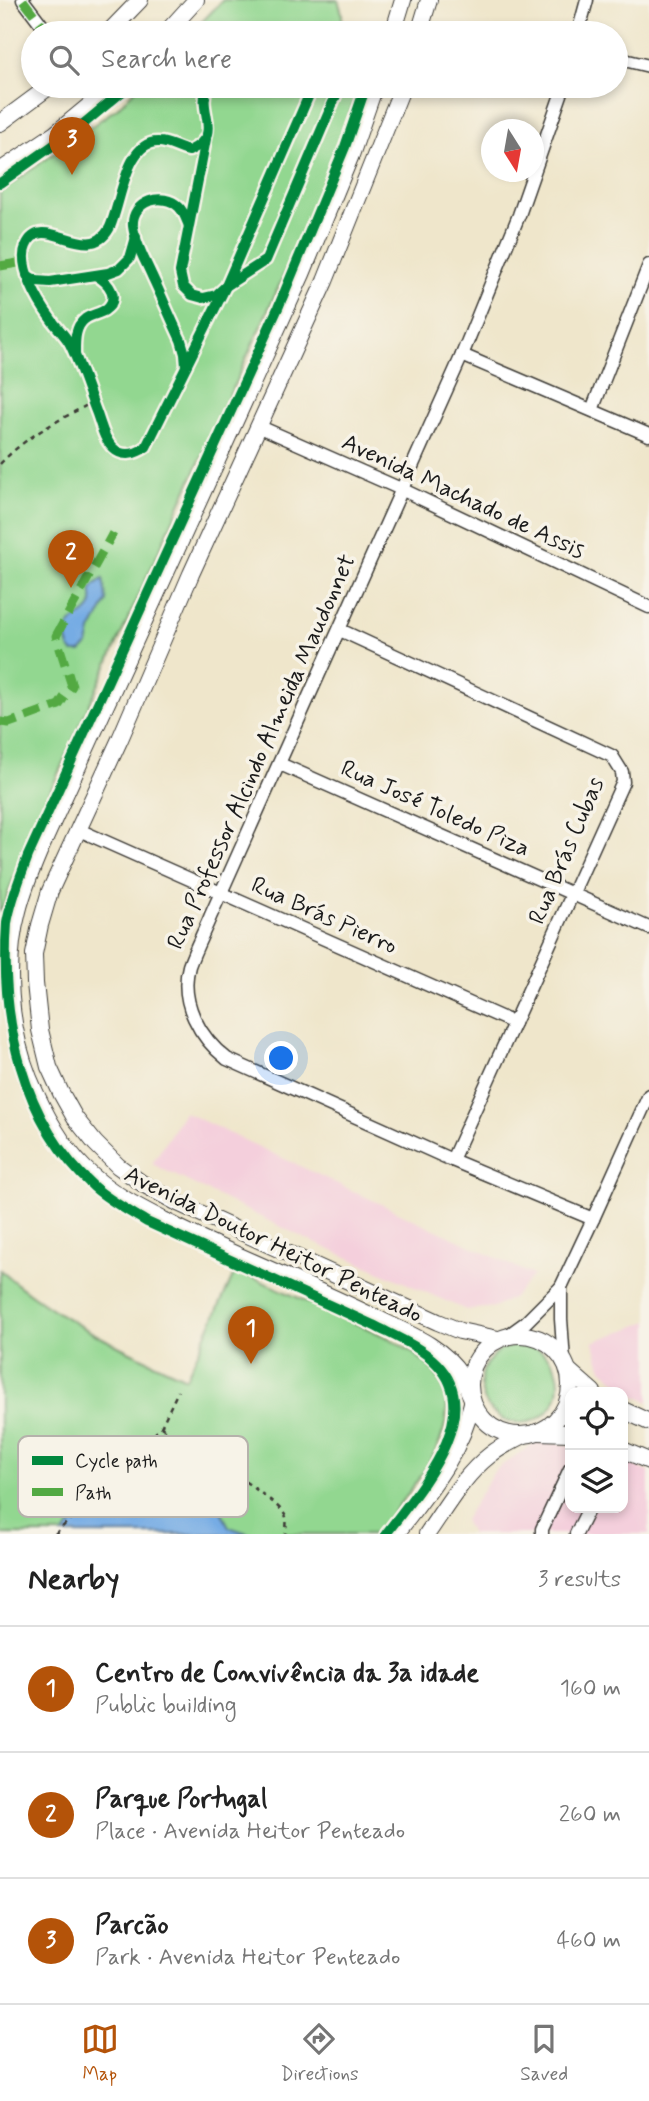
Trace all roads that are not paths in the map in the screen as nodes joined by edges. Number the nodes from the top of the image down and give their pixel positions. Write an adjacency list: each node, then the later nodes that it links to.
1 (23, 0): 7 (street)
2 (140, 0): 8 (main road)
3 (196, 0): 9 (main road)
4 (403, 0): 10 (main road)
5 (429, 0): 11 (main road)
6 (587, 0): 12 (street)
7 (39, 21)
8 (120, 21)
9 (177, 21)
10 (397, 21)
11 (423, 21)
12 (581, 21)
13 (628, 61): 14 (street)
14 (649, 66)
15 (34, 98): 20 (main road)
16 (98, 98): 21 (main road)
17 (371, 98): 43 (main road, Avenida Doutor Heitor Penteado)
18 (398, 98): 25 (main road, Avenida Doutor Heitor Penteado)
19 (560, 98): 23 (street, Rua Professor Alcindo Almeida Maudonnet)
20 (0, 123)
21 (0, 171)
22 (648, 269): 24 (street)
23 (462, 355): 24 (street); 27 (street, Rua Professor Alcindo Almeida Maudonnet)
24 (592, 410): 26 (street)
25 (258, 426): 27 (street, Avenida Machado de Assis); 31 (main road, Avenida Doutor Heitor Penteado)
26 (649, 435)
27 (401, 489): 28 (street, Avenida Machado de Assis); 29 (street, Rua Professor Alcindo Almeida Maudonnet)
28 (649, 607)
29 (340, 630): 30 (street, Rua Professor Alcindo Almeida Maudonnet); 33 (street, Rua Brás Cubas)
30 (280, 764): 32 (street, Rua Professor Alcindo Almeida Maudonnet); 33 (street, Rua José Toledo Piza)
31 (79, 830): 32 (street, Rua Brás Pierro); 40 (main road, Avenida Doutor Heitor Penteado)
32 (221, 893): 35 (street, Rua Brás Pierro); 37 (street, Rua Professor Alcindo Almeida Maudonnet)
33 (572, 893): 34 (street, Rua José Toledo Piza); 35 (street, Rua Brás Cubas)
34 (649, 929)
35 (514, 1023): 37 (street, Rua Brás Cubas)
36 (649, 1095): 38 (street)
37 (452, 1160): 38 (street, Rua Professor Alcindo Almeida Maudonnet)
38 (593, 1219): 39 (street)
39 (561, 1287): 40 (street); 41 (street)
40 (503, 1338): 41 (main road); 43 (main road)
41 (566, 1366): 42 (main road); 46 (main road)
42 (588, 1387)
43 (471, 1398): 46 (main road); 53 (main road)
44 (628, 1412): 45 (main road)
45 (649, 1422)
46 (531, 1433): 47 (main road); 52 (main road)
47 (565, 1433)
48 (628, 1452): 49 (main road)
49 (649, 1461)
50 (565, 1481): 54 (street)
51 (586, 1513): 55 (street)
52 (430, 1533)
53 (396, 1534)
54 (541, 1534)
55 (576, 1534)

